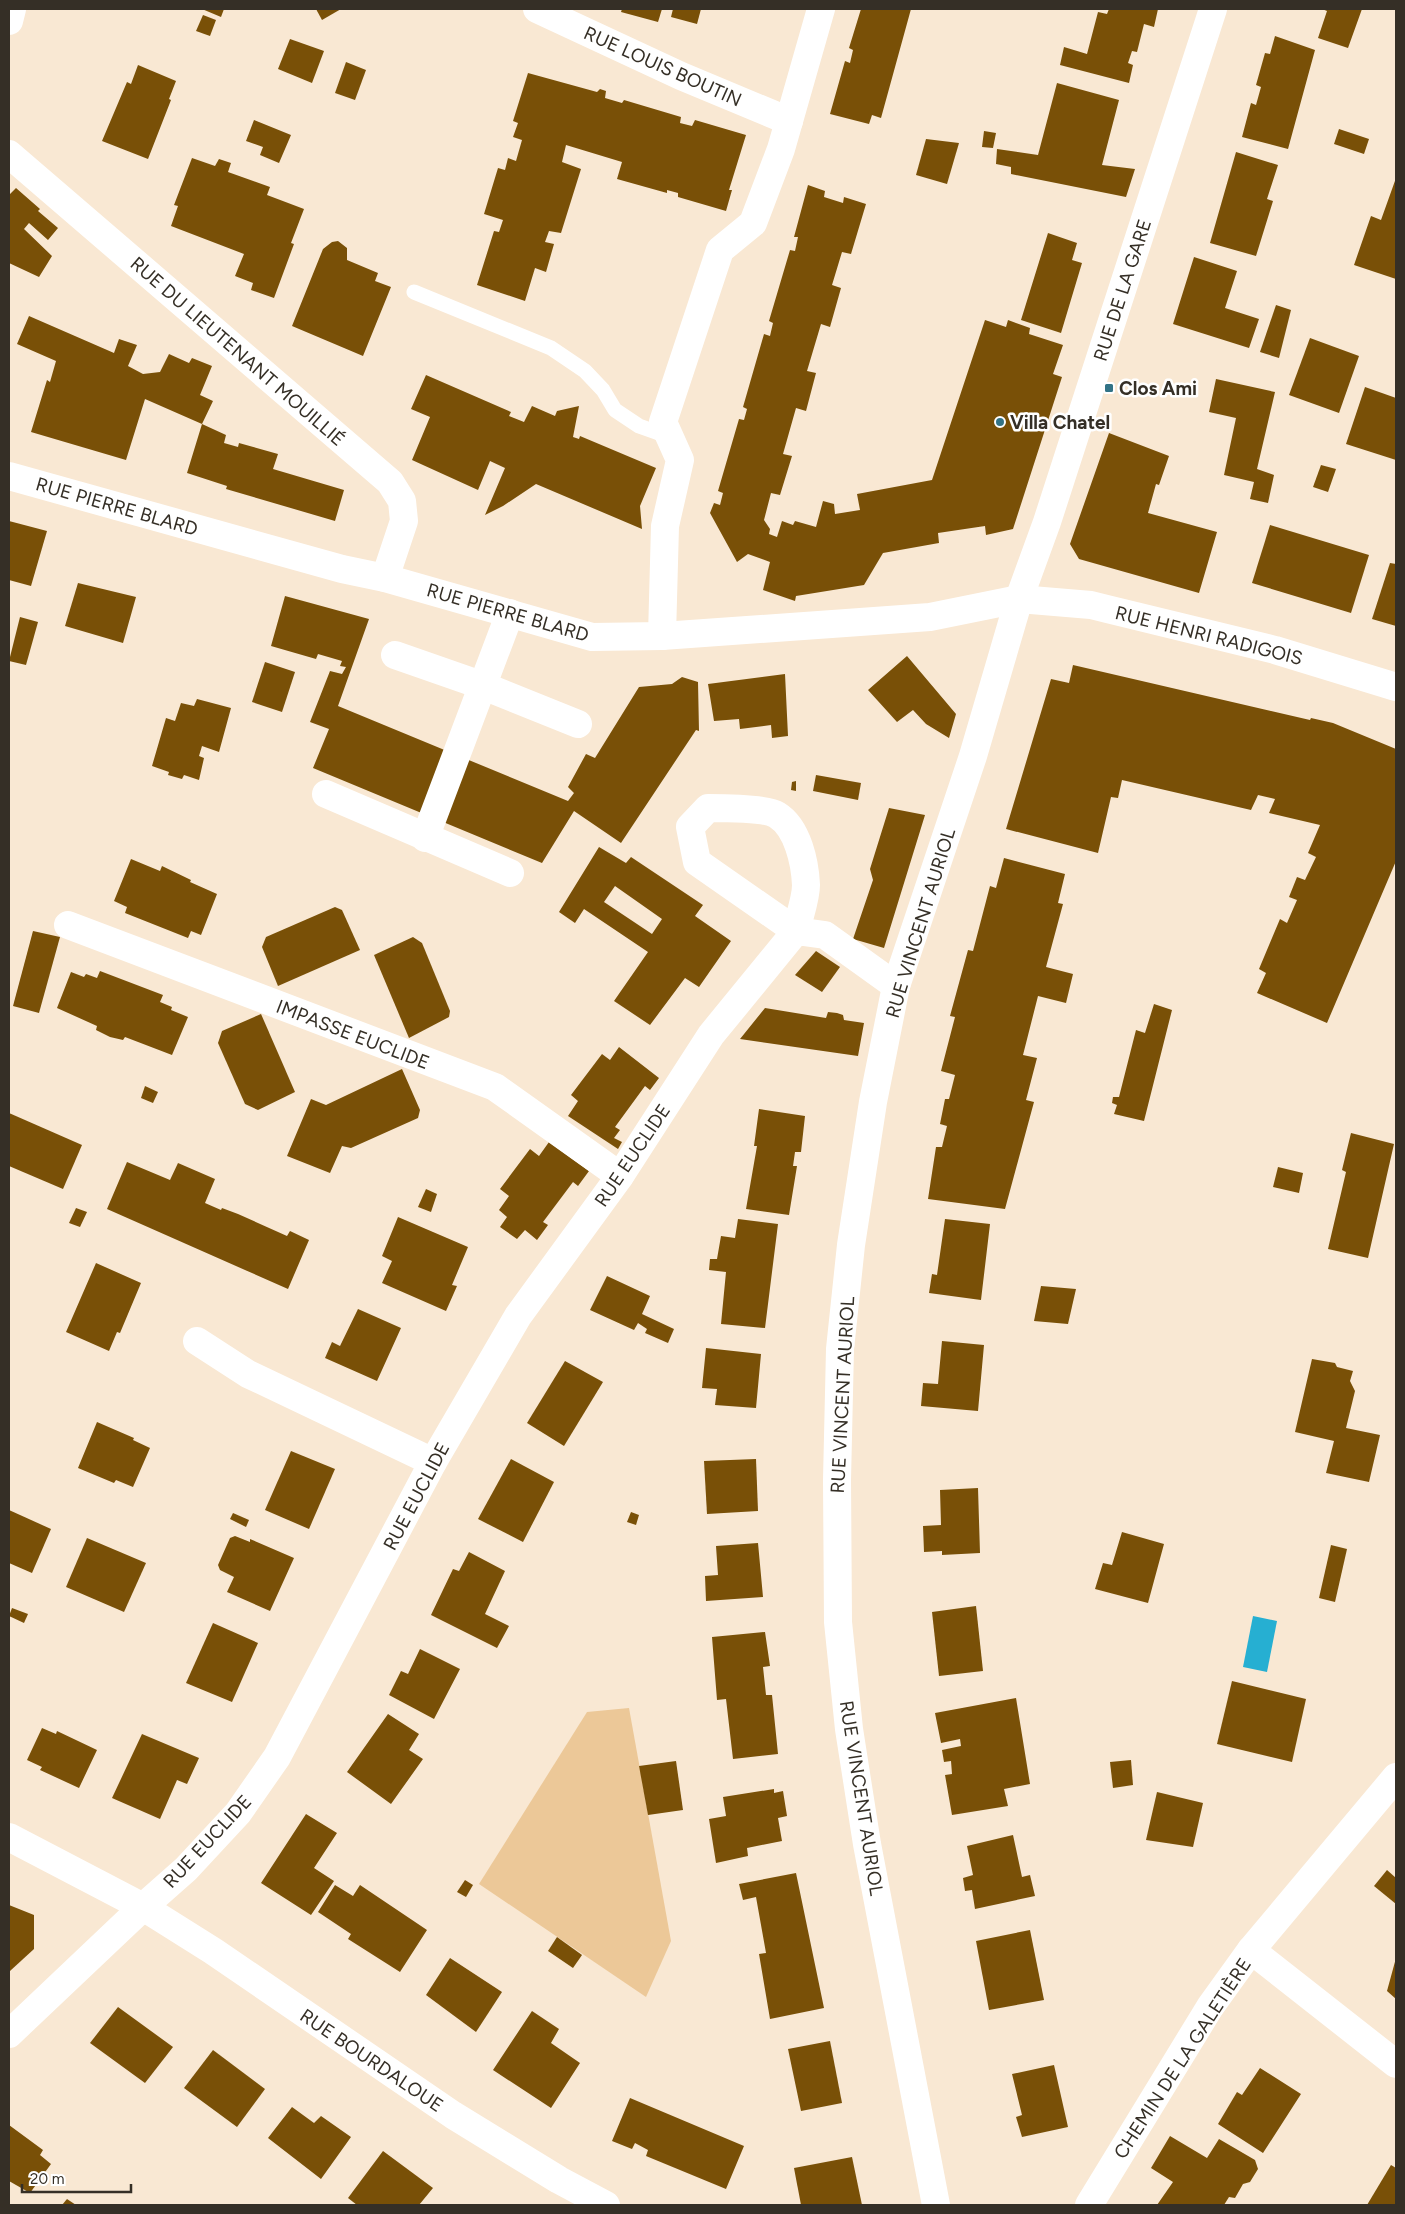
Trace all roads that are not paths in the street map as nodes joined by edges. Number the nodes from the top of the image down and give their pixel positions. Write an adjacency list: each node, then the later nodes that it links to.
1 (12, 9): 5 (street)
2 (537, 9): 6 (street, RUE LOUIS BOUTIN)
3 (821, 9): 6 (street)
4 (1212, 9): 12 (street, RUE DE LA GARE)
5 (9, 21)
6 (789, 120): 9 (street)
7 (9, 154): 11 (street, RUE DU LIEUTENANT MOUILLIÉ)
8 (414, 292): 9 (lane)
9 (670, 436): 14 (street)
10 (9, 476): 11 (street, RUE PIERRE BLARD)
11 (385, 578): 13 (street, RUE PIERRE BLARD)
12 (1019, 599): 14 (street, RUE PIERRE BLARD); 17 (street, RUE HENRI RADIGOIS); 24 (street, RUE VINCENT AURIOL)
13 (510, 613): 14 (street, RUE PIERRE BLARD); 16 (street)
14 (662, 636)
15 (395, 655): 16 (street)
16 (481, 686): 18 (street); 20 (street)
17 (1396, 687)
18 (578, 724)
19 (326, 794): 20 (street)
20 (425, 838): 21 (street)
21 (510, 872)
22 (68, 925): 25 (street, IMPASSE EUCLIDE)
23 (796, 931): 23 (street, RUE EUCLIDE); 24 (street, RUE EUCLIDE); 25 (street, RUE EUCLIDE)
24 (896, 986): 35 (street, RUE VINCENT AURIOL)
25 (620, 1176): 27 (street, RUE EUCLIDE)
26 (197, 1341): 27 (street)
27 (433, 1462): 30 (street, RUE EUCLIDE)
28 (1396, 1777): 31 (street, CHEMIN DE LA GALETIÈRE)
29 (9, 1837): 30 (street, RUE BOURDALOUE)
30 (142, 1907): 32 (street, RUE EUCLIDE); 34 (street, RUE BOURDALOUE)
31 (1251, 1950): 33 (street); 36 (street, CHEMIN DE LA GALETIÈRE)
32 (9, 2034)
33 (1396, 2064)
34 (606, 2205)
35 (936, 2205)
36 (1088, 2205)

